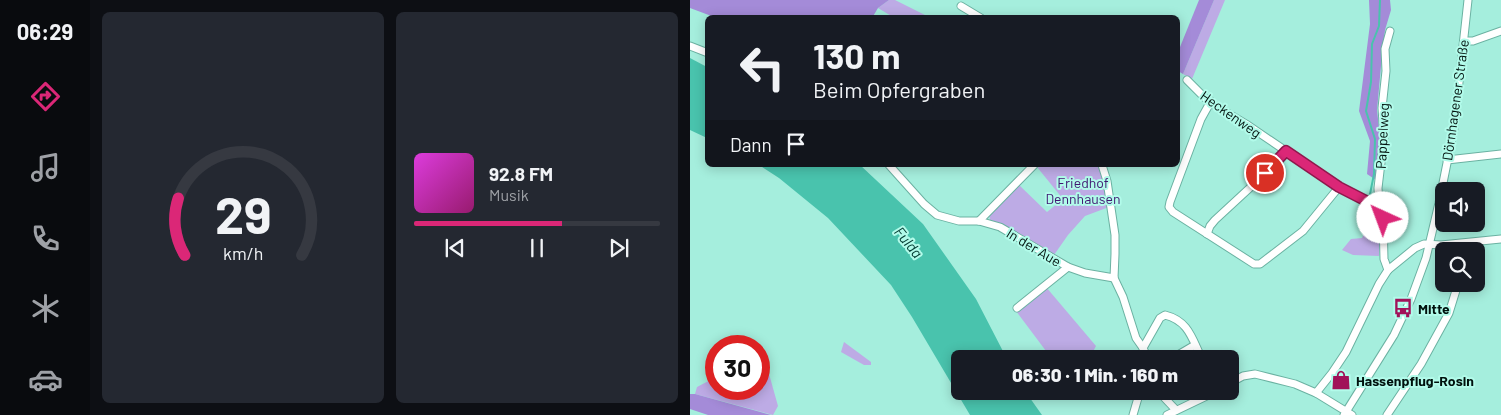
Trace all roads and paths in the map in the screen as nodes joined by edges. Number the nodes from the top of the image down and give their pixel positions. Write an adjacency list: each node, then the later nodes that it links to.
1 (1468, 0): 6 (street, Dörnhagener Straße)
2 (961, 6): 3 (street)
3 (975, 15)
4 (1390, 31): 18 (street, Pappelweg)
5 (1501, 32): 6 (street)
6 (1464, 41): 13 (street, Dörnhagener Straße)
7 (690, 46): 8 (street)
8 (705, 52)
9 (1187, 80): 10 (street, Heckenweg)
10 (1211, 102): 11 (street, Heckenweg); 20 (street)
11 (1286, 151): 17 (street, Heckenweg); 20 (street)
12 (1501, 154): 13 (street)
13 (1447, 160): 23 (street, Dörnhagener Straße)
14 (891, 167): 19 (street, In der Aue)
15 (1032, 167): 19 (street)
16 (1102, 167): 27 (street)
17 (1339, 187): 18 (street, Heckenweg); 20 (street)
18 (1380, 208): 26 (street, Pappelweg)
19 (979, 221): 25 (street, In der Aue)
20 (1207, 234)
21 (1501, 239): 22 (street)
22 (1484, 242)
23 (1430, 245): 24 (street); 26 (street); 40 (street, Dörnhagener Straße)
24 (1435, 245)
25 (1068, 267): 27 (street, In der Aue); 29 (street, In der Aue)
26 (1388, 270): 35 (street)
27 (1114, 278): 31 (street)
28 (1456, 292): 43 (street)
29 (1017, 308)
30 (1195, 345): 31 (street); 32 (street); 33 (street)
31 (1143, 348)
32 (1186, 350)
33 (1198, 350)
34 (1239, 378): 35 (street)
35 (1316, 392): 40 (street)
36 (1137, 400): 41 (street)
37 (1167, 400): 39 (street)
38 (1197, 400): 39 (street)
39 (1176, 410): 42 (street)
40 (1347, 414)
41 (1132, 415)
42 (1167, 415)
43 (1387, 415)

